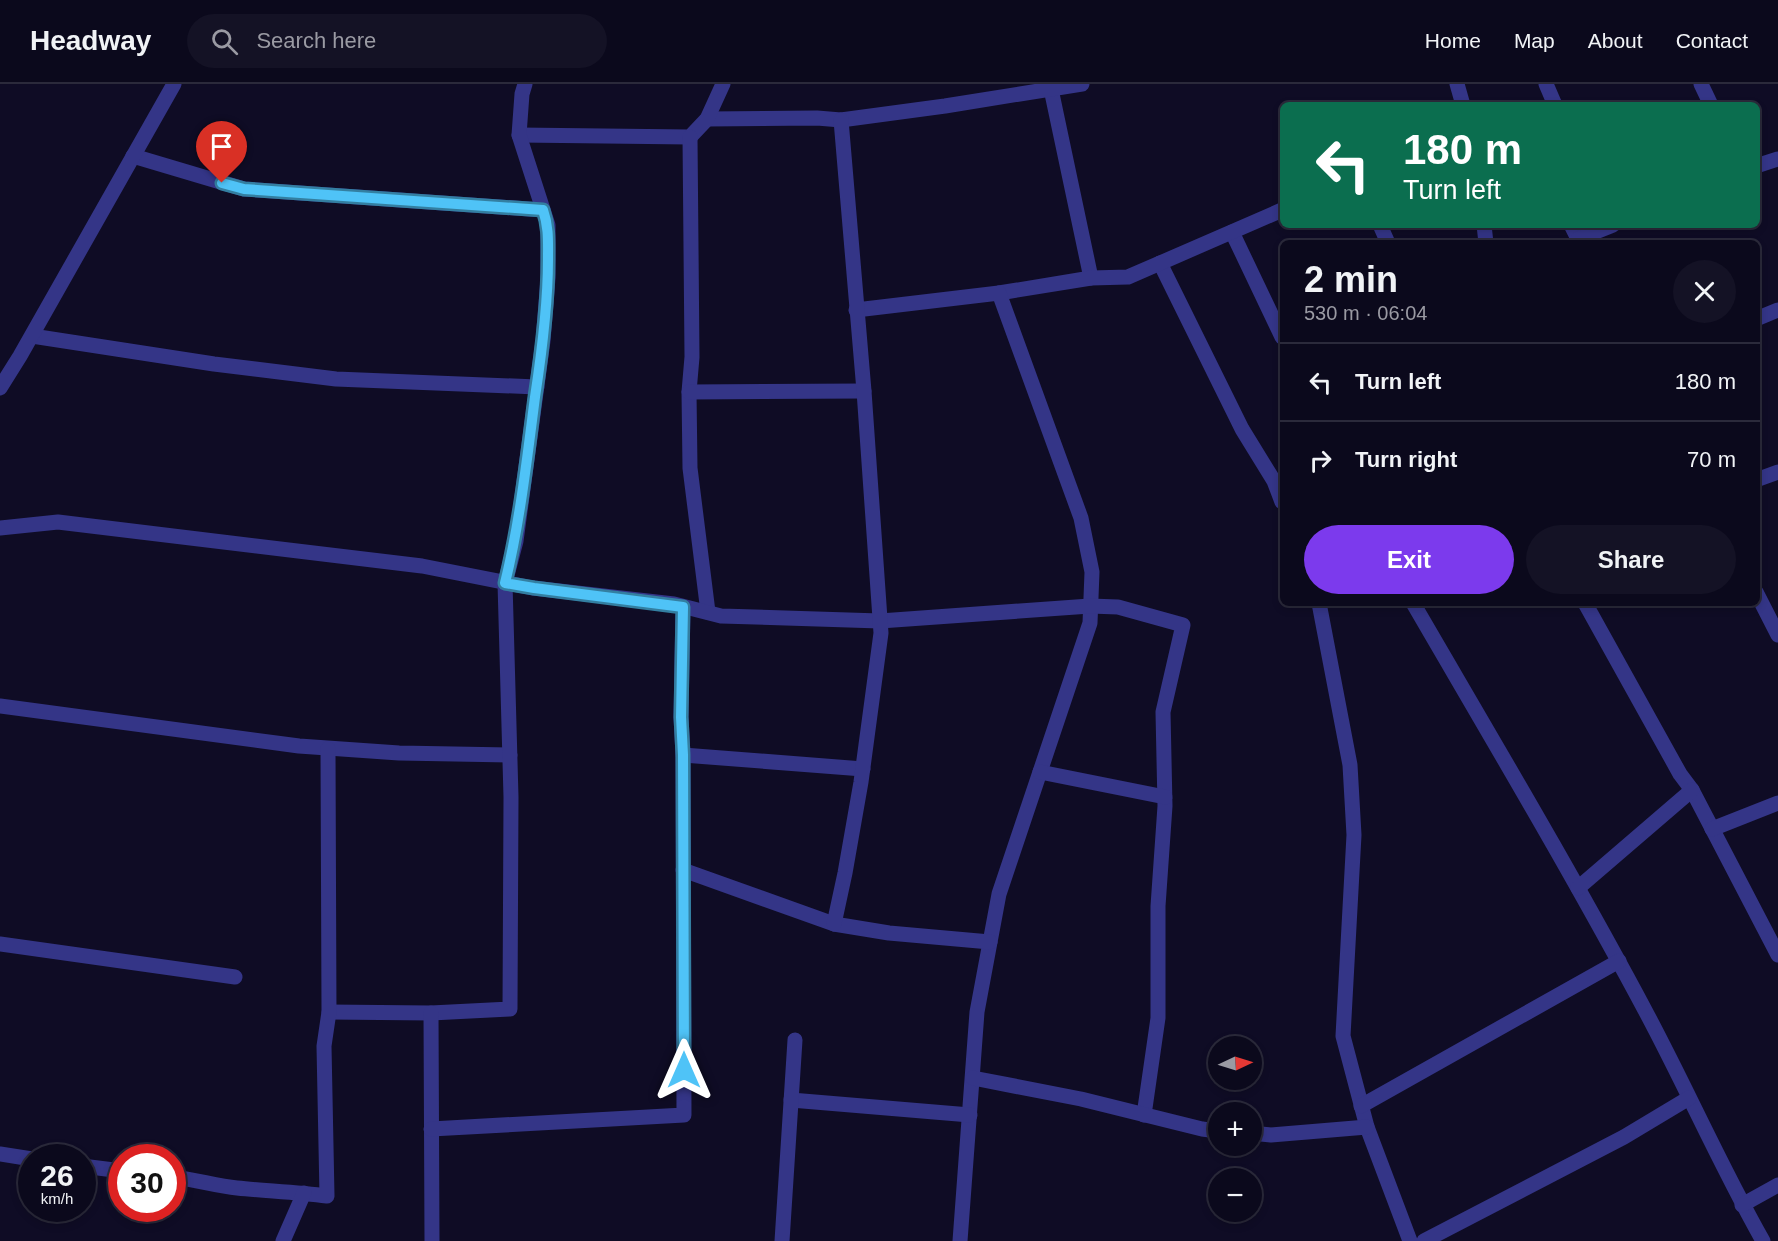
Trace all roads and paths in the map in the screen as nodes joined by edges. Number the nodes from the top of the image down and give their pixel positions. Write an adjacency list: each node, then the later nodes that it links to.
1 (174, 84): 16 (street)
2 (525, 84): 14 (street)
3 (723, 84): 12 (street)
4 (1082, 84): 8 (street)
5 (1457, 84): 9 (street)
6 (1546, 84): 10 (street)
7 (1701, 84): 11 (street)
8 (1052, 89): 13 (street); 25 (street)
9 (1462, 102)
10 (1554, 102)
11 (1710, 102)
12 (707, 119): 13 (street); 15 (street)
13 (841, 120): 27 (street)
14 (519, 135): 15 (street); 19 (street)
15 (690, 137): 35 (street)
16 (133, 156): 19 (street); 31 (street)
17 (1778, 159): 18 (street)
18 (1760, 165)
19 (543, 210): 32 (street)
20 (1280, 211): 22 (street)
21 (1603, 228): 23 (street)
22 (1232, 232): 24 (street); 30 (street)
23 (1581, 240)
24 (1160, 263): 25 (street); 38 (street)
25 (1091, 278): 26 (street)
26 (999, 293): 27 (street); 42 (street)
27 (856, 310): 34 (street)
28 (1778, 310): 29 (street)
29 (1760, 317)
30 (1280, 333)
31 (32, 336): 32 (street); 33 (street)
32 (537, 387): 40 (street)
33 (0, 388)
34 (864, 391): 35 (street); 48 (street)
35 (689, 392): 47 (street)
36 (1778, 472): 37 (street)
37 (1760, 479)
38 (1280, 497)
39 (0, 528): 40 (street)
40 (505, 583): 46 (street); 52 (street)
41 (1760, 600): 49 (street)
42 (1090, 606): 48 (street); 55 (street); 57 (street)
43 (1319, 606): 74 (street)
44 (1415, 606): 61 (street)
45 (1587, 606): 56 (street)
46 (683, 607): 47 (street); 53 (street)
47 (708, 612): 48 (street)
48 (880, 621): 54 (street)
49 (1778, 635)
50 (0, 706): 51 (street)
51 (328, 748): 52 (street); 68 (street)
52 (510, 755): 69 (street)
53 (683, 755): 54 (street); 60 (street)
54 (863, 769): 62 (street)
55 (1040, 772): 57 (street); 63 (street)
56 (1692, 790): 59 (street); 61 (street)
57 (1165, 797): 76 (street)
58 (1778, 803): 59 (street)
59 (1712, 829): 65 (street)
60 (683, 870): 62 (street); 78 (street)
61 (1578, 888): 66 (street)
62 (834, 924): 63 (street)
63 (990, 942): 71 (street)
64 (0, 944): 67 (street)
65 (1778, 955)
66 (1618, 961): 72 (street); 74 (street)
67 (235, 977)
68 (329, 1012): 69 (street); 85 (street)
69 (431, 1013): 78 (street)
70 (795, 1040): 73 (street)
71 (973, 1078): 75 (street); 76 (street)
72 (1689, 1098): 86 (street); 92 (street)
73 (791, 1100): 75 (street); 89 (street)
74 (1361, 1106): 77 (street)
75 (970, 1115): 90 (street)
76 (1144, 1115): 79 (street)
77 (1367, 1127): 80 (street); 91 (street)
78 (431, 1129): 88 (street)
79 (1208, 1130)
80 (1262, 1134)
81 (0, 1154): 82 (street)
82 (18, 1157)
83 (186, 1178): 85 (street)
84 (1778, 1185): 86 (street)
85 (304, 1193): 87 (street)
86 (1742, 1205): 93 (street)
87 (283, 1241)
88 (432, 1241)
89 (782, 1241)
90 (960, 1241)
91 (1410, 1241)
92 (1424, 1241)
93 (1763, 1241)

